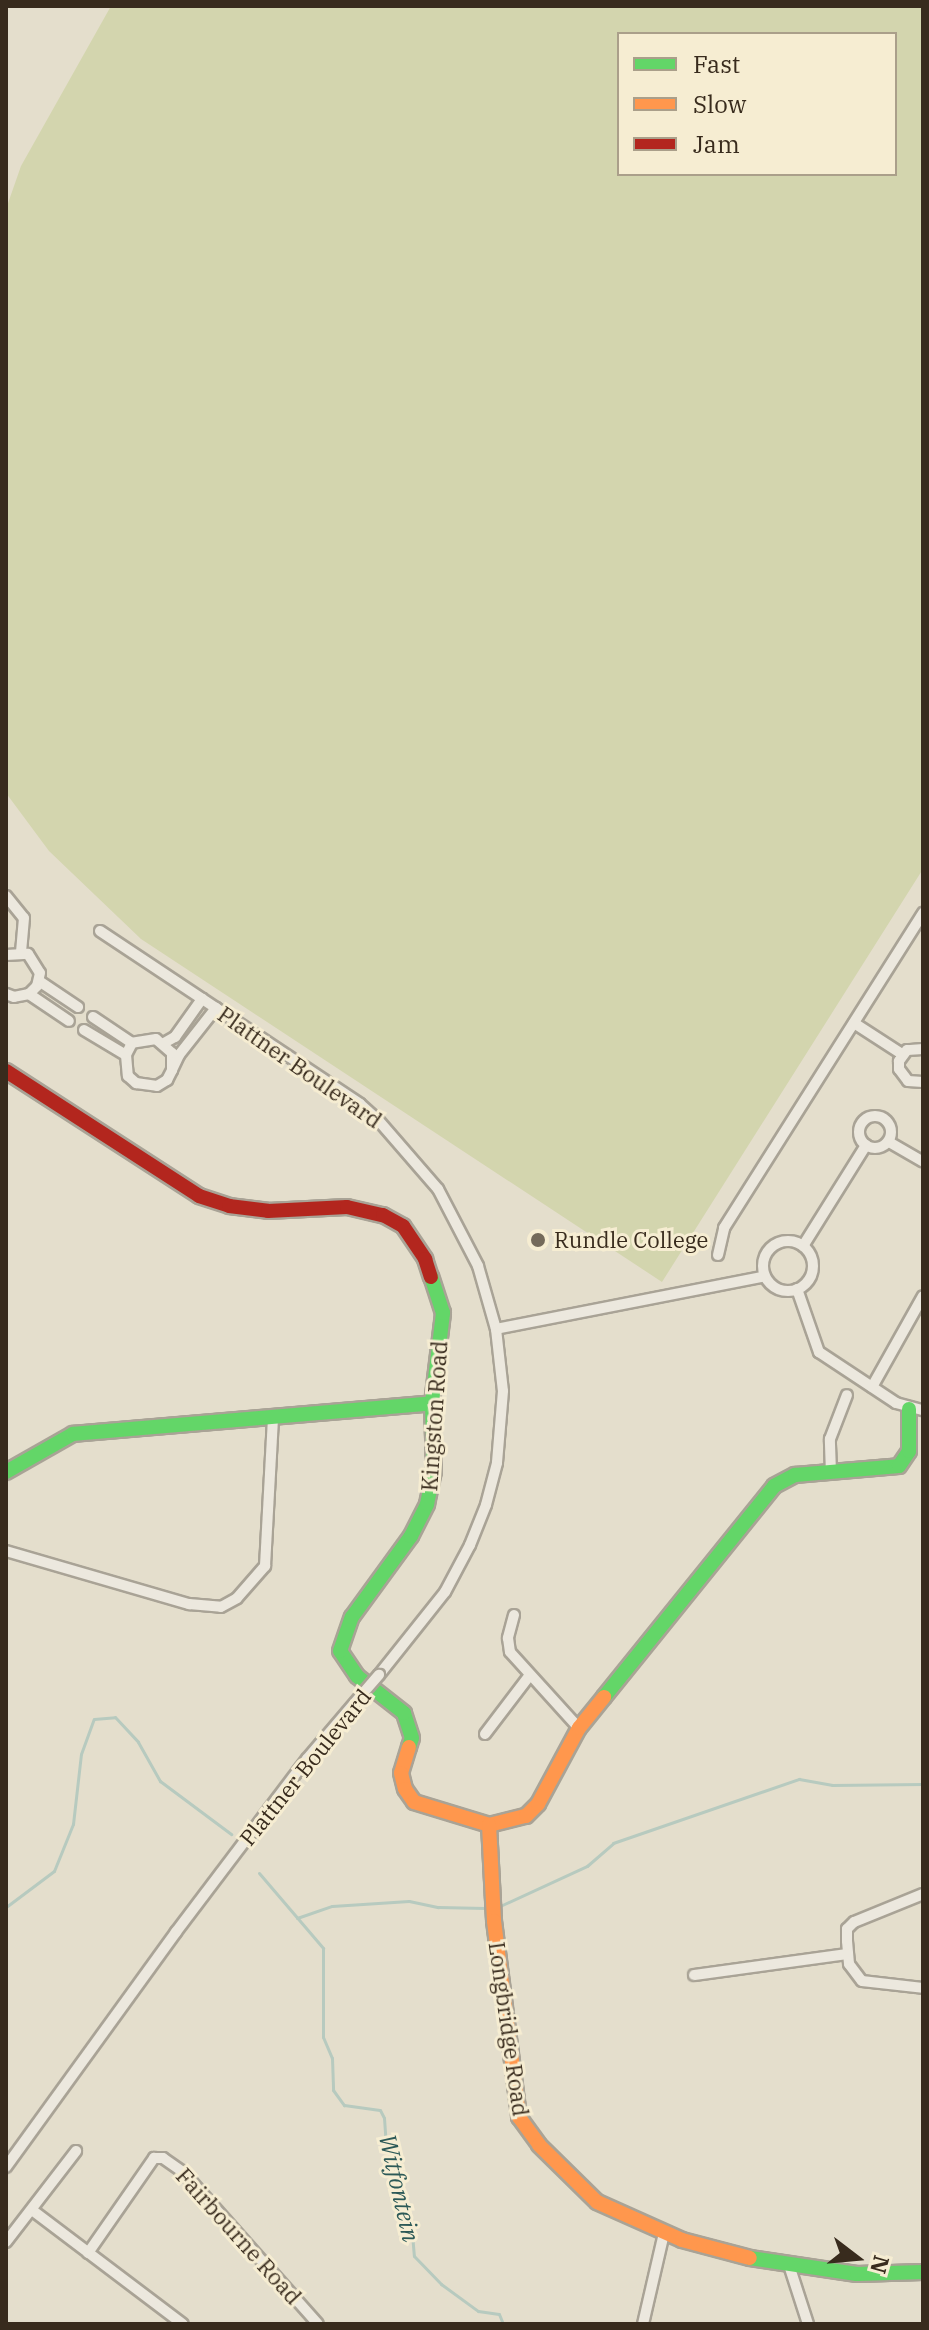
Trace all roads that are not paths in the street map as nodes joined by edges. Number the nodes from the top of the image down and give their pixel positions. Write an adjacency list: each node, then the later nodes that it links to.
1 (6, 896): 4 (street)
2 (923, 913): 16 (street)
3 (100, 931): 10 (street, Plattner Boulevard)
4 (21, 953): 5 (street); 6 (street)
5 (6, 955)
6 (39, 981): 8 (street); 9 (street)
7 (6, 994): 8 (street)
8 (29, 994): 13 (street)
9 (61, 995): 11 (street); 13 (street)
10 (202, 999): 12 (street, Plattner Boulevard); 21 (street)
11 (78, 1007)
12 (216, 1008): 25 (street); 36 (street, Plattner Boulevard)
13 (51, 1009): 15 (street)
14 (93, 1017): 17 (street)
15 (69, 1021)
16 (854, 1023): 23 (street); 32 (street)
17 (107, 1027): 19 (street); 20 (street)
18 (84, 1030): 19 (street)
19 (99, 1041): 24 (street)
20 (132, 1043): 21 (street); 24 (street)
21 (164, 1043): 25 (street)
22 (923, 1049): 23 (street)
23 (902, 1054): 27 (street)
24 (126, 1055): 25 (street)
25 (172, 1070)
26 (6, 1071): 39 (street, Kingston Road)
27 (923, 1082)
28 (889, 1142): 29 (street); 29 (street); 30 (street)
29 (866, 1145): 31 (street)
30 (923, 1162)
31 (803, 1246): 33 (street); 34 (street)
32 (718, 1255)
33 (765, 1276): 34 (street); 36 (street)
34 (797, 1289): 37 (street)
35 (921, 1303): 37 (street)
36 (496, 1329): 55 (street, Plattner Boulevard, bridge)
37 (872, 1387): 40 (street)
38 (847, 1395): 43 (street)
39 (432, 1403): 41 (street); 49 (street, Kingston Road)
40 (916, 1410): 43 (street)
41 (273, 1419): 42 (street); 44 (street)
42 (6, 1472)
43 (831, 1473): 47 (street)
44 (6, 1551)
45 (514, 1615): 46 (street)
46 (530, 1675): 47 (street); 48 (street)
47 (579, 1728): 49 (street)
48 (485, 1734)
49 (489, 1825): 57 (street, Longbridge Road)
50 (923, 1894): 51 (street)
51 (848, 1954): 52 (street); 53 (street)
52 (694, 1975)
53 (923, 1988)
54 (76, 2151): 56 (street)
55 (6, 2167)
56 (32, 2210): 58 (street); 59 (street)
57 (664, 2233): 60 (street, Longbridge Road); 64 (street)
58 (6, 2242)
59 (88, 2253): 62 (street); 63 (street, Fairbourne Road)
60 (789, 2265): 61 (street, Longbridge Road); 65 (street)
61 (923, 2272)
62 (183, 2324)
63 (318, 2324)
64 (643, 2324)
65 (808, 2324)

